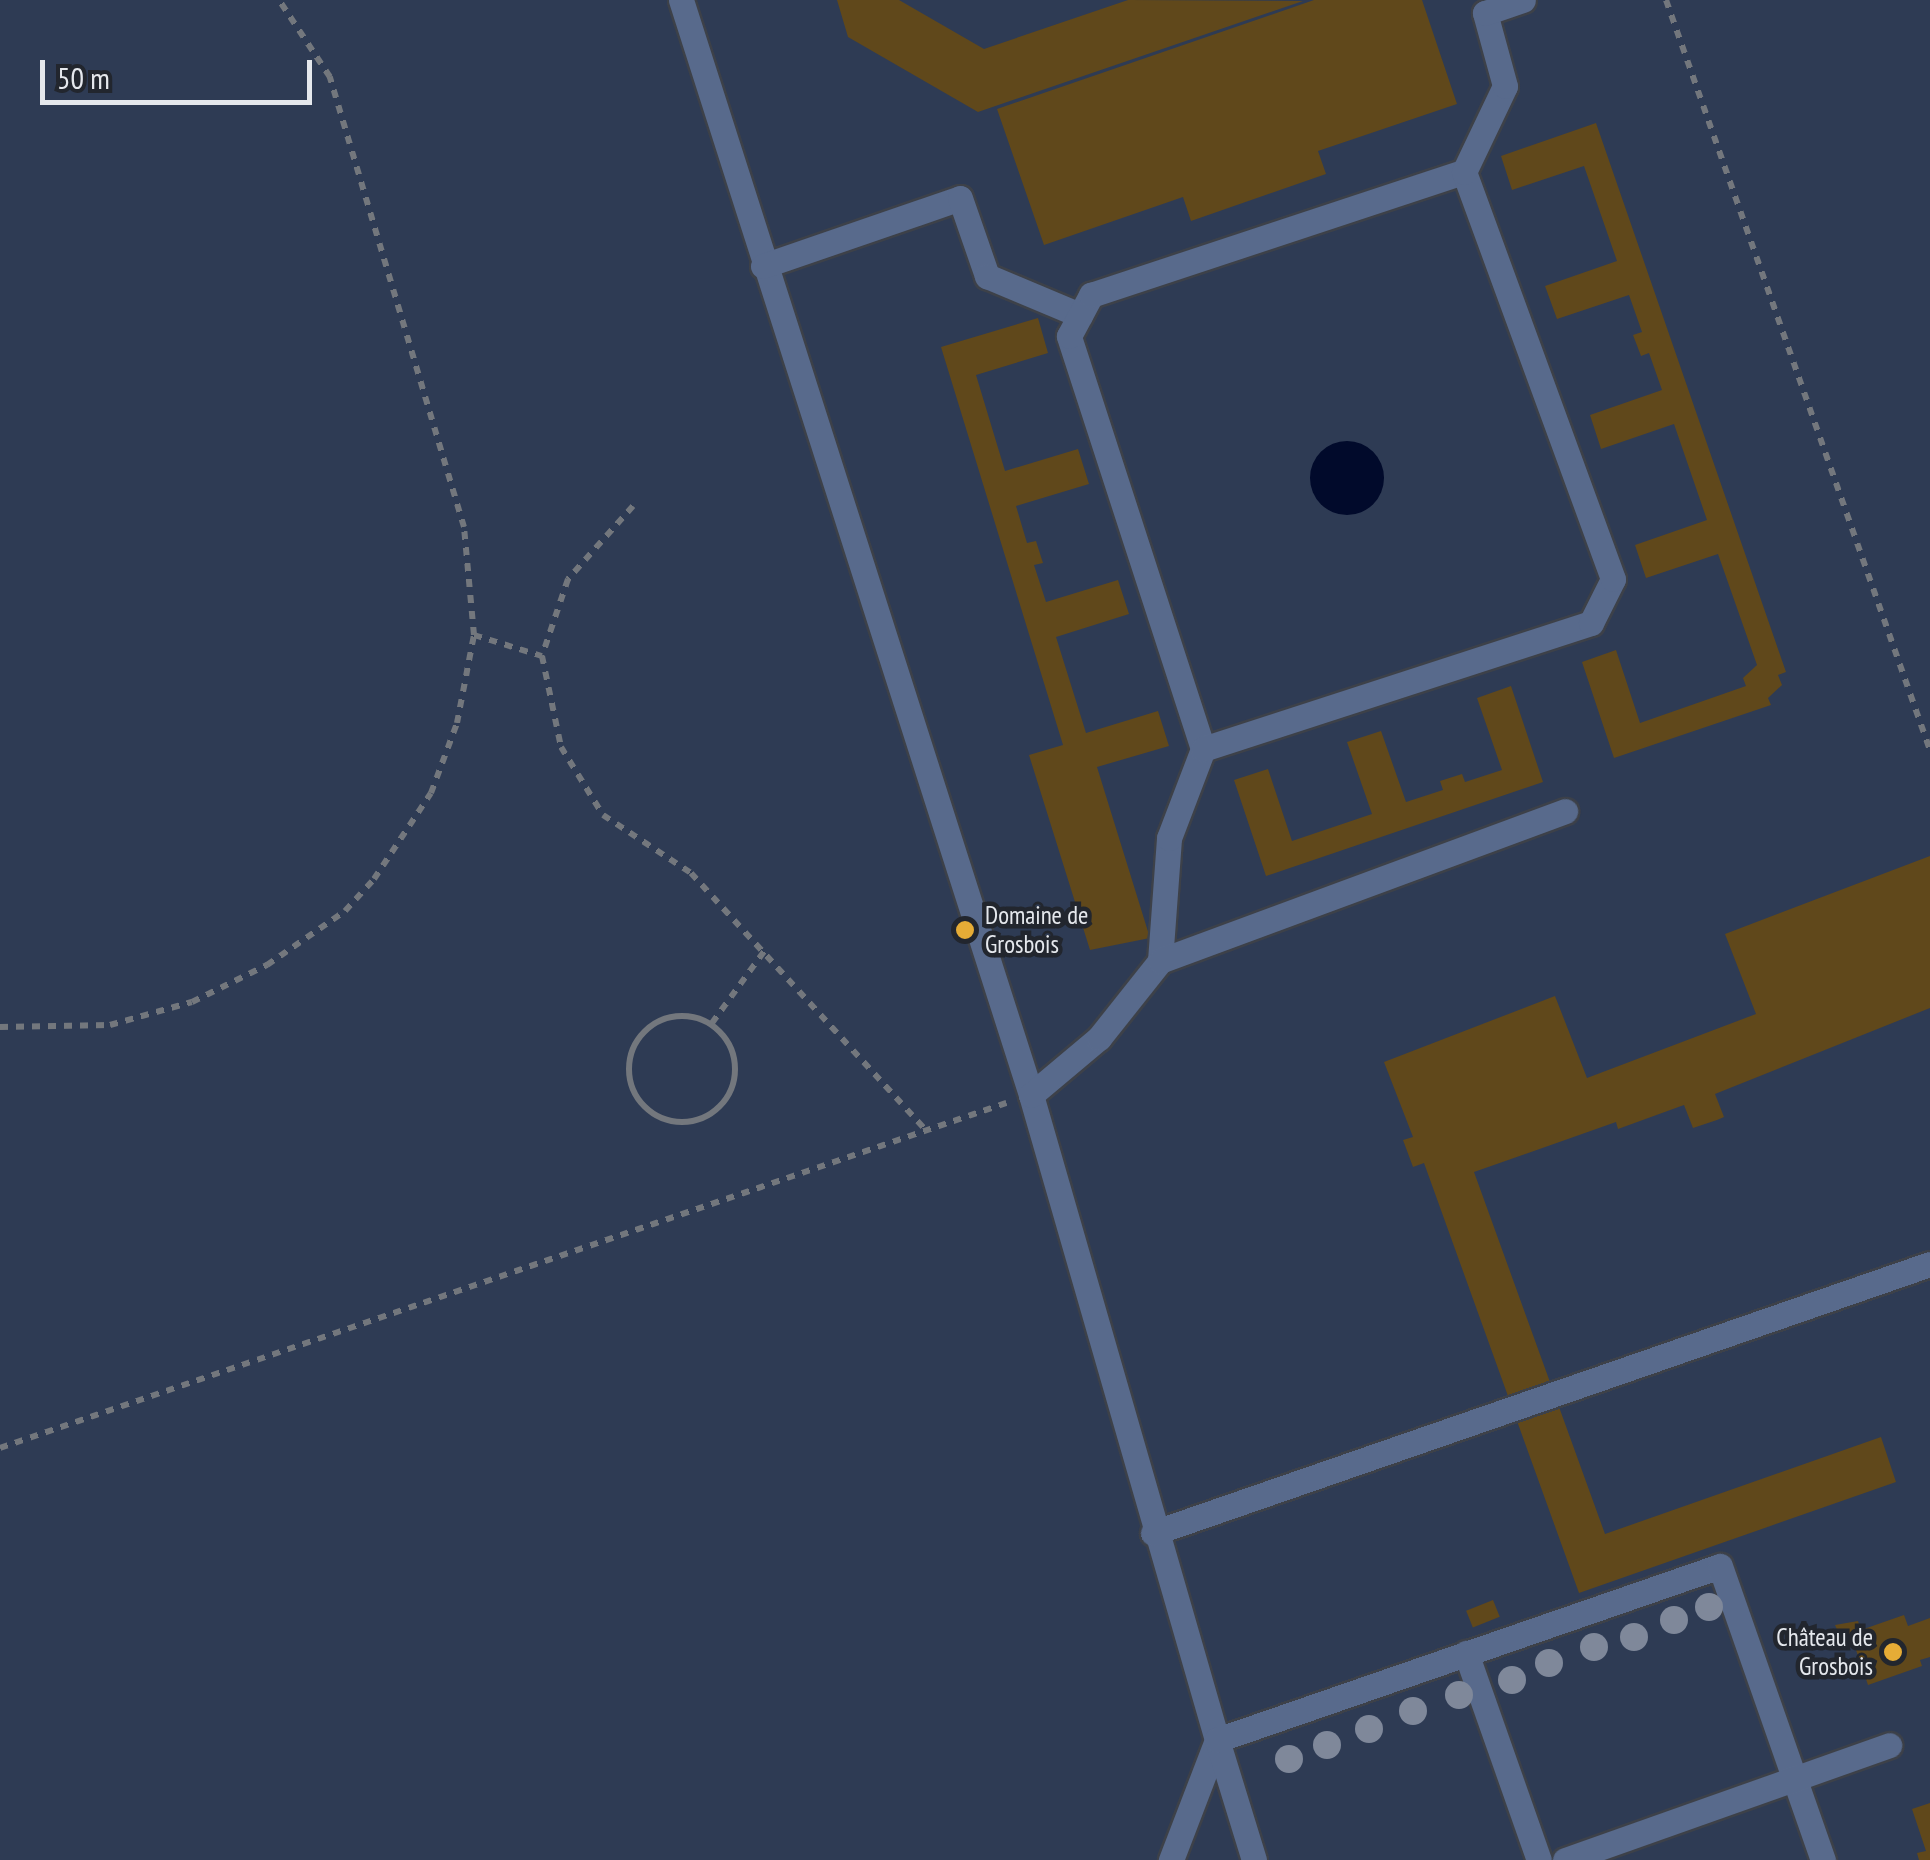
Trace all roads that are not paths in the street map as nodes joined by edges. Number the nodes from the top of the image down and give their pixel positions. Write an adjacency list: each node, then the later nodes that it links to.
1 (681, 0): 4 (lane)
2 (1523, 0): 3 (lane)
3 (1464, 172): 5 (lane); 6 (lane)
4 (763, 266): 5 (lane); 9 (lane)
5 (1080, 315): 6 (lane)
6 (1203, 749): 8 (lane)
7 (1565, 812): 8 (lane)
8 (1160, 961): 9 (lane)
9 (1031, 1096): 11 (lane)
10 (1930, 1264): 11 (lane)
11 (1154, 1533): 13 (lane)
12 (1466, 1653): 13 (lane); 15 (lane); 18 (lane)
13 (1218, 1740): 16 (lane); 17 (lane)
14 (1890, 1745): 15 (lane)
15 (1795, 1780): 19 (lane); 20 (lane)
16 (1171, 1860)
17 (1254, 1860)
18 (1540, 1860)
19 (1566, 1860)
20 (1823, 1860)

